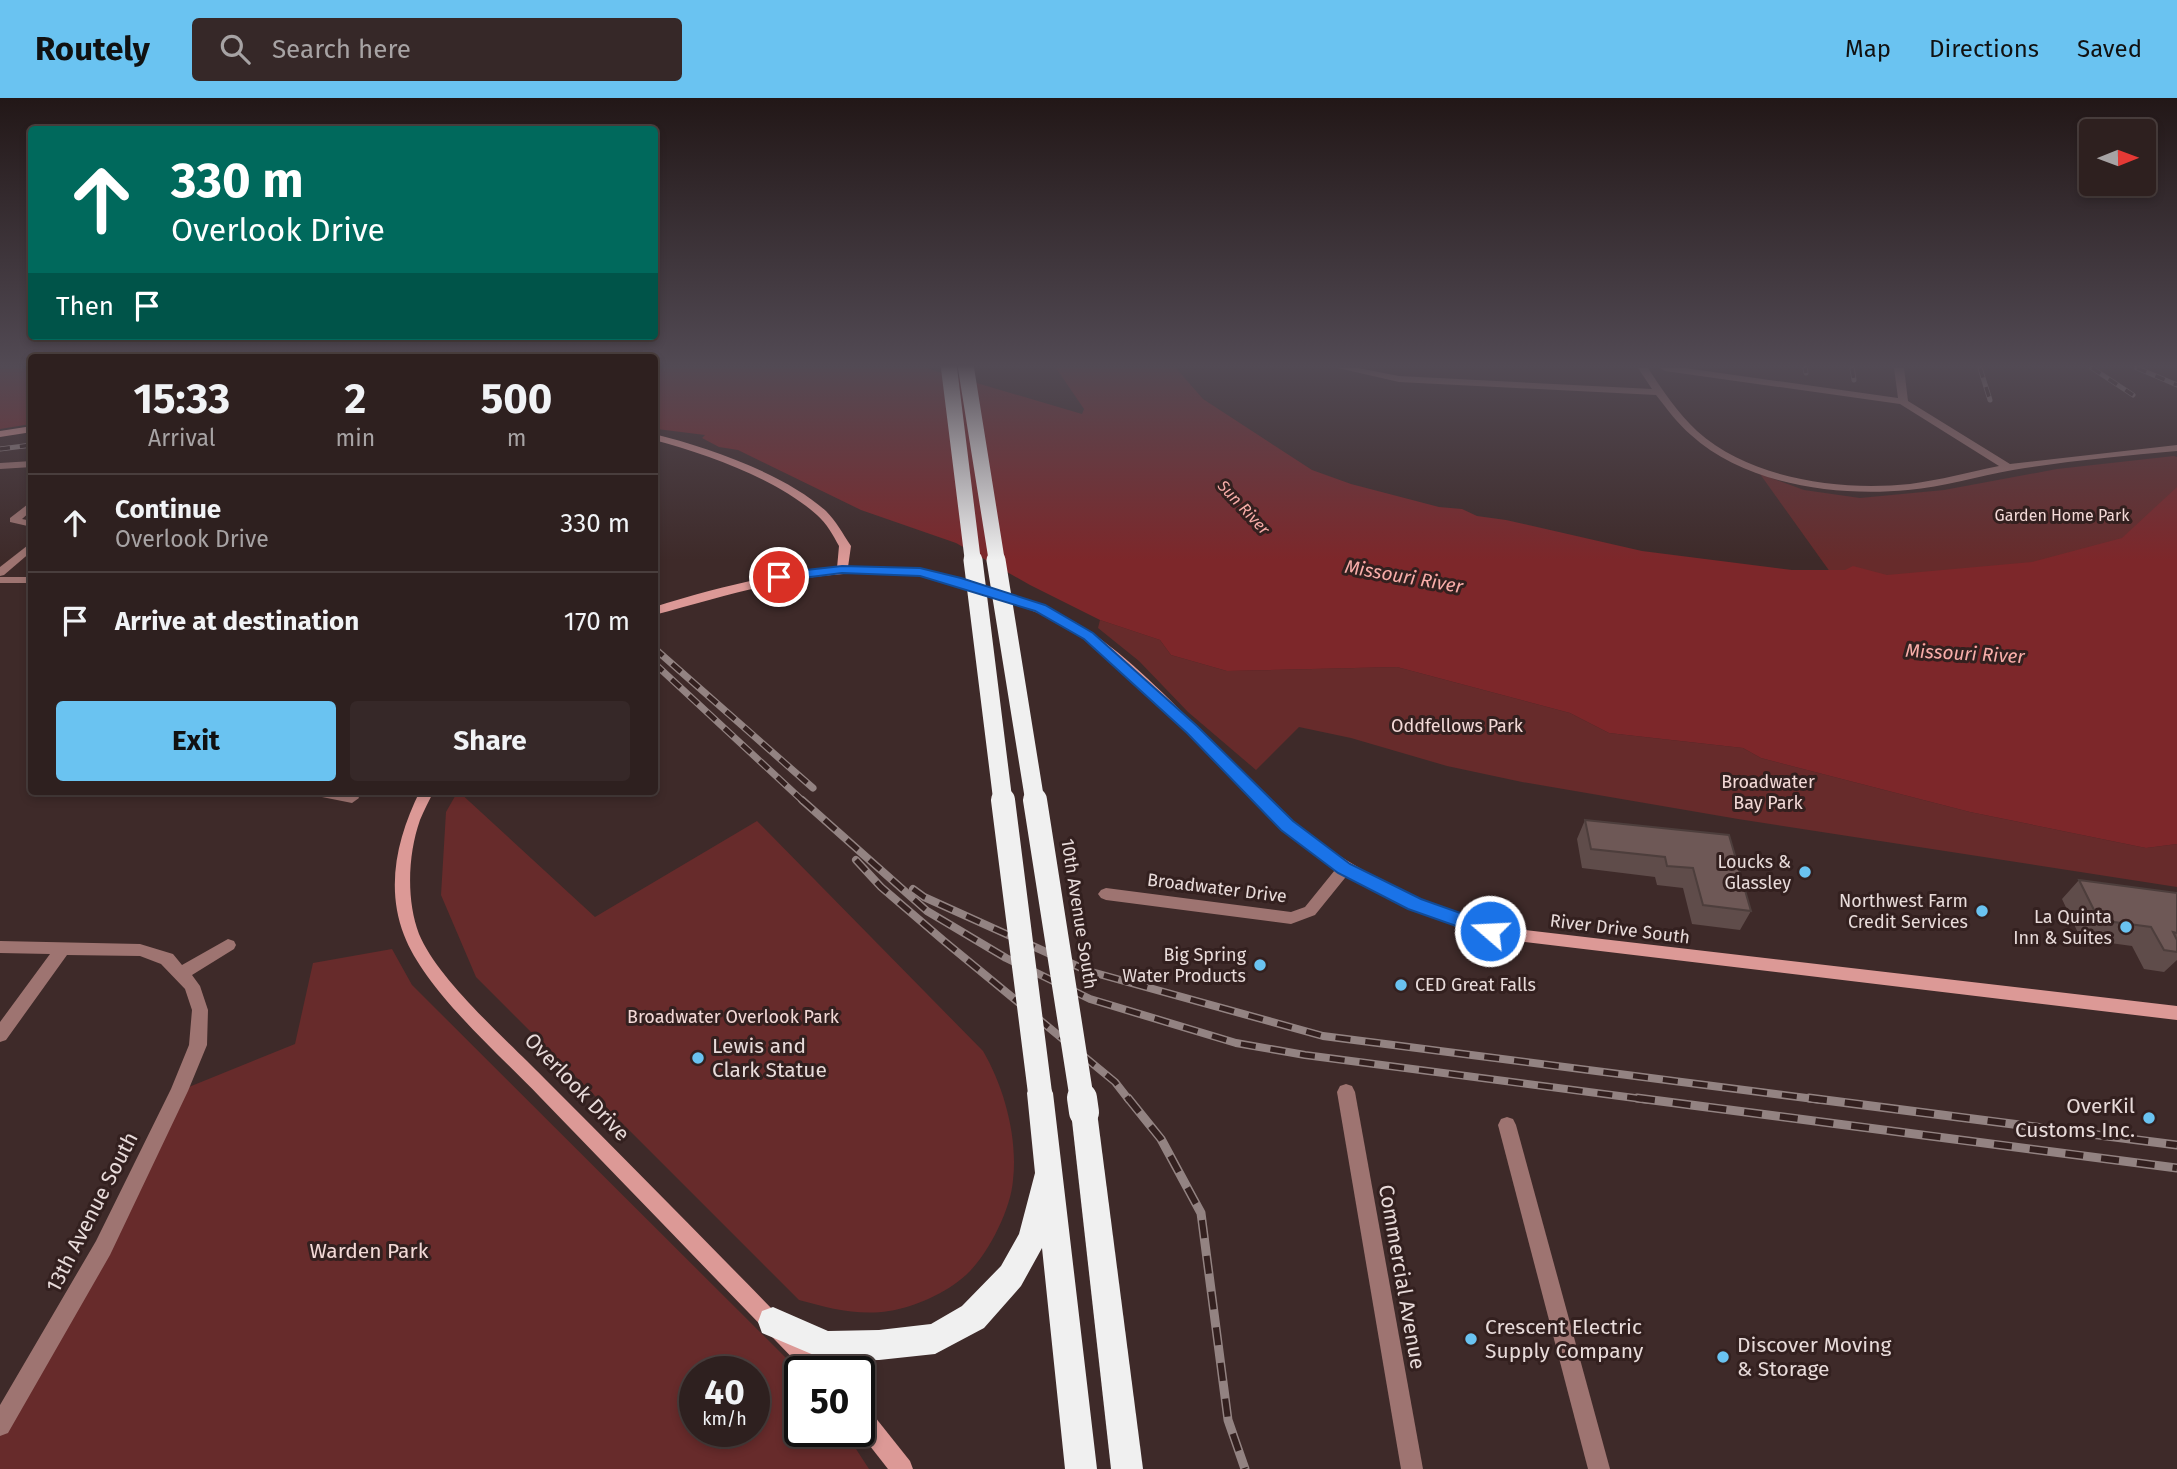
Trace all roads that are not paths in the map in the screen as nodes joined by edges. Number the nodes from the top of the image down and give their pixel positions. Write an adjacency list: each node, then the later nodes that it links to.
1 (957, 432): 33 (highway, bridge)
2 (977, 432): 40 (highway, 10th Avenue South, bridge)
3 (1693, 432): 10 (street)
4 (1952, 432): 10 (street)
5 (658, 438): 15 (main road)
6 (2177, 448): 10 (street)
7 (17, 464): 8 (street); 9 (street); 11 (street)
8 (28, 464)
9 (0, 466)
10 (2010, 468)
11 (0, 477)
12 (28, 508): 13 (street)
13 (28, 523)
14 (28, 548): 16 (street)
15 (842, 569): 19 (main road); 23 (main road, River Drive South)
16 (0, 573)
17 (0, 580): 18 (street)
18 (28, 580)
19 (658, 610)
20 (337, 795): 22 (street)
21 (425, 795): 34 (main road, Overlook Drive)
22 (352, 798)
23 (1344, 869): 24 (street, Broadwater Drive); 29 (main road, River Drive South)
24 (1106, 894)
25 (228, 945): 28 (street)
26 (0, 947): 27 (street)
27 (64, 947): 28 (street); 30 (street)
28 (181, 974): 36 (street, 13th Avenue South)
29 (2177, 1013)
30 (0, 1035)
31 (1346, 1092): 41 (street, Commercial Avenue)
32 (1507, 1125): 42 (street)
33 (1049, 1172): 34 (highway); 39 (highway)
34 (773, 1322): 35 (main road, Overlook Drive)
35 (805, 1356)
36 (0, 1425)
37 (875, 1435): 38 (main road)
38 (902, 1469)
39 (1081, 1469)
40 (1127, 1469)
41 (1412, 1469)
42 (1599, 1469)

